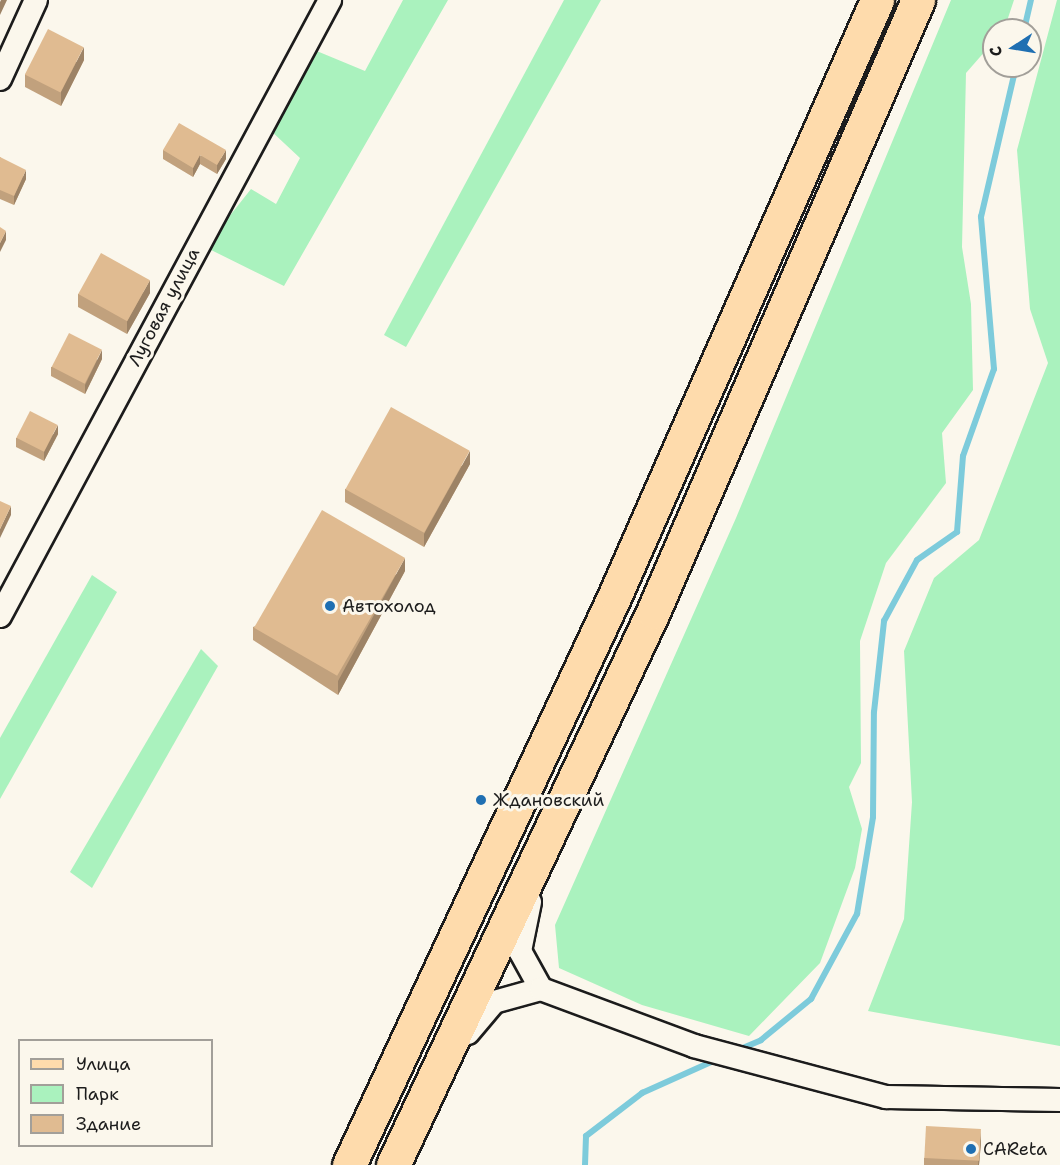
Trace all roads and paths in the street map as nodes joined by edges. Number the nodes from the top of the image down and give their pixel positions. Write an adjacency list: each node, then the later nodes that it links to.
1 (36, 0): 5 (street)
2 (330, 0): 6 (street, Луговая улица)
3 (878, 0): 11 (main road)
4 (918, 0): 7 (main road)
5 (0, 79)
6 (0, 616)
7 (554, 823): 8 (street); 10 (main road)
8 (541, 989): 9 (street); 10 (street)
9 (1060, 1100)
10 (413, 1121): 12 (main road)
11 (349, 1165)
12 (393, 1165)

